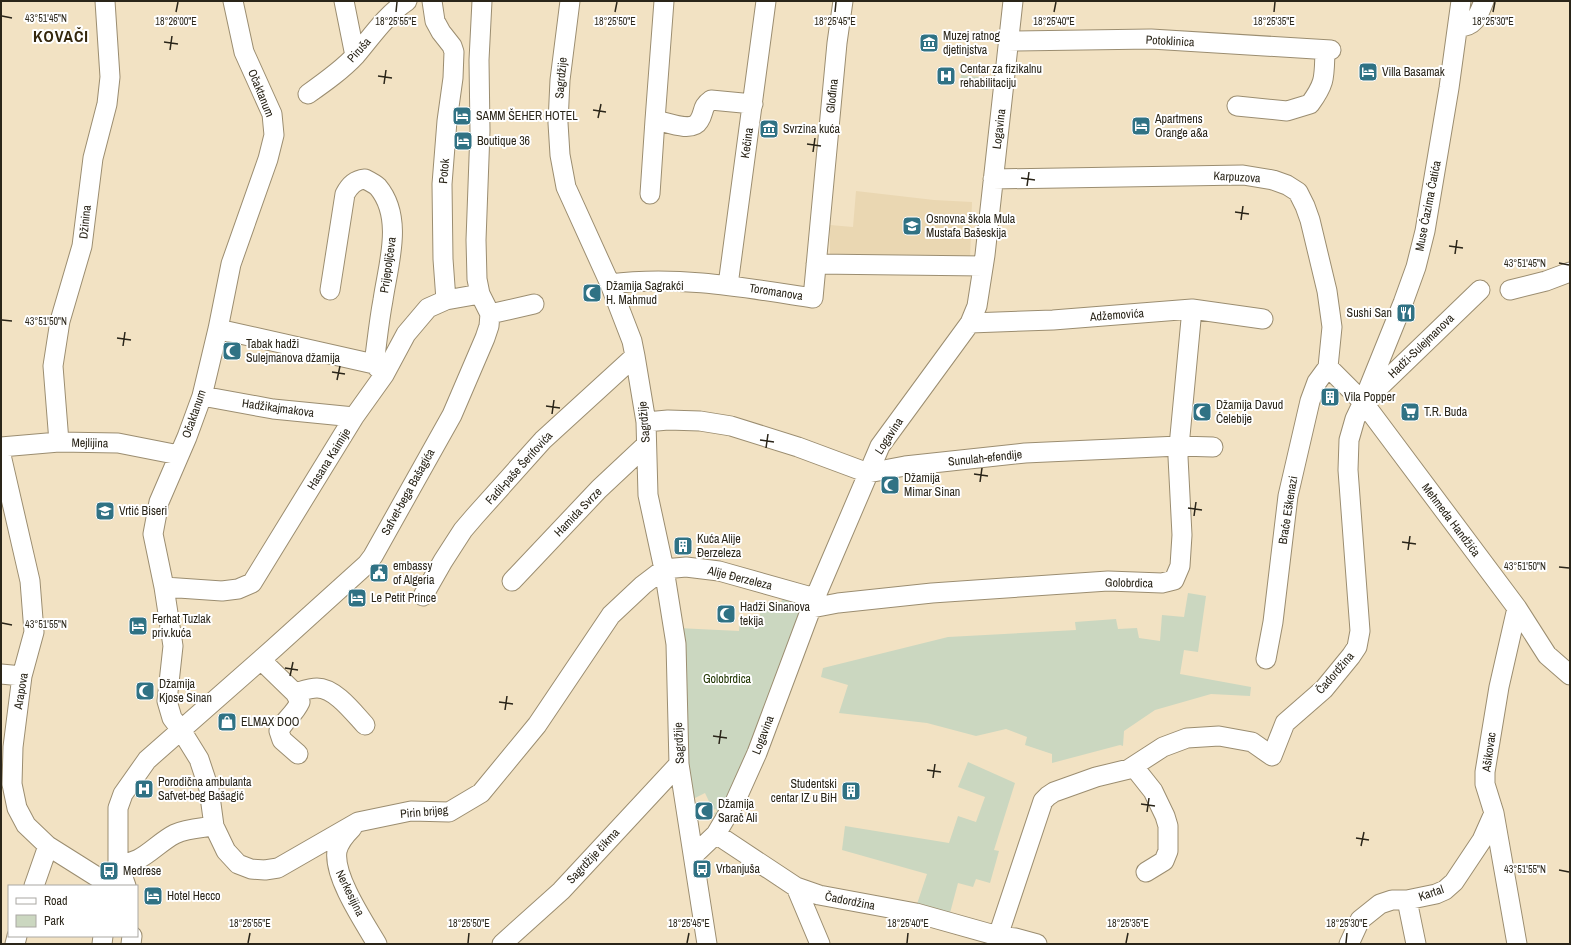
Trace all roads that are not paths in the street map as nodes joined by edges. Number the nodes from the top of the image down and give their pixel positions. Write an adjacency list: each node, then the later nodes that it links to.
1 (105, 1): 46 (street, Džinina)
2 (233, 1): 38 (street, Očaktanum)
3 (344, 1): 16 (street)
4 (407, 1): 16 (street, Piruša)
5 (432, 1): 32 (street, Potok)
6 (482, 1): 31 (street)
7 (570, 1): 26 (street, Sagrdžije)
8 (664, 1): 20 (street)
9 (766, 1): 18 (street, Kečina)
10 (843, 1): 23 (street, Glođina)
11 (1013, 1): 15 (street, Logavina)
12 (1461, 1): 14 (street, Muse Ćazima Ćatića)
13 (1484, 1): 14 (street)
14 (1458, 27): 43 (street, Muse Ćazima Ćatića)
15 (1009, 41): 19 (street, Potoklinica); 21 (street, Logavina)
16 (355, 56): 17 (street, Piruša)
17 (308, 94)
18 (753, 104): 20 (street); 27 (street, Kečina)
19 (1237, 106)
20 (655, 120): 22 (street)
21 (993, 179): 24 (street, Logavina); 40 (street, Karpuzova)
22 (650, 194)
23 (816, 264): 24 (street); 27 (street, Toromanova)
24 (983, 266): 37 (street, Logavina)
25 (1570, 272): 30 (street)
26 (610, 284): 27 (street, Toromanova); 39 (street, Sagrdžije)
27 (728, 285)
28 (330, 290): 41 (street, Prijepoljčeva)
29 (1480, 290): 43 (street, Hadži-Sulejmanova)
30 (1510, 290)
31 (480, 294): 32 (street, Hasana Kaimije); 35 (street)
32 (446, 300): 41 (street, Hasana Kaimije)
33 (534, 304): 35 (street)
34 (1192, 309): 36 (street, Adžemovića); 37 (street, Adžemovića); 48 (street, Golobrdica)
35 (490, 314): 61 (street, Safvet-bega Bašagića)
36 (1263, 319)
37 (970, 323): 53 (street, Logavina)
38 (218, 329): 41 (street); 42 (street, Očaktanum)
39 (635, 356): 45 (street, Sagrdžije); 57 (street, Fadil-paše Šerifovića)
40 (1328, 367): 43 (street, Mehmeda Handžića); 60 (street, Braće Eškenazi)
41 (379, 369): 44 (street, Hasana Kaimije)
42 (202, 396): 44 (street, Hadžikajmakova); 52 (street, Očaktanum)
43 (1364, 402): 59 (street, Mehmeda Handžića); 70 (street, Čadordžina)
44 (354, 417): 56 (street, Hasana Kaimije)
45 (646, 422): 47 (street, Sagrdžije); 53 (street)
46 (58, 442): 49 (street, Mejlijina); 52 (street, Mejlijina)
47 (646, 445): 54 (street, Sagrdžije); 55 (street, Hamida Svrze)
48 (1179, 446): 50 (street, Sunulah-efendije); 53 (street, Sunulah-efendije); 58 (street, Golobrdica)
49 (1, 447)
50 (1213, 447)
51 (1, 454): 64 (street, Arapova)
52 (179, 455): 56 (street, Očaktanum)
53 (868, 473): 58 (street, Logavina)
54 (664, 569): 58 (street, Alije Đerzeleza); 69 (street, Sagrdžije); 72 (street, Pirin brijeg)
55 (512, 581)
56 (164, 587): 67 (street, Očaktanum)
57 (423, 596)
58 (813, 603): 74 (street, Logavina)
59 (1517, 608): 63 (street, Mehmeda Handžića); 71 (street, Ašikovac)
60 (1266, 659)
61 (261, 660): 65 (street); 67 (street, Safvet-bega Bašagića)
62 (1, 674): 64 (street)
63 (1570, 675)
64 (22, 676): 75 (street, Arapova)
65 (295, 693): 66 (street); 68 (street)
66 (365, 725)
67 (181, 730): 73 (street, Očaktanum); 77 (street, Safvet-bega Bašagića)
68 (298, 754)
69 (679, 764): 76 (street, Sagrdžije); 86 (street, Sagrdžije čikma)
70 (1134, 767): 78 (street); 84 (street, Čadordžina)
71 (1494, 813): 83 (street, Kartal); 92 (street, Ašikovac)
72 (358, 822): 73 (street, Pirin brijeg); 85 (street, Nerkesijina)
73 (214, 826): 77 (street)
74 (716, 834): 76 (street, Logavina); 82 (street, Čadordžina)
75 (48, 846): 79 (street); 80 (street, Arapova)
76 (694, 855): 87 (street)
77 (118, 863): 81 (street)
78 (1146, 872)
79 (34, 885)
80 (113, 885)
81 (115, 885)
82 (796, 887): 84 (street, Čadordžina); 88 (street)
83 (1407, 900): 90 (street, Kartal); 91 (street)
84 (998, 940): 89 (street, Čadordžina)
85 (377, 944)
86 (502, 944)
87 (707, 944)
88 (820, 944)
89 (1037, 944)
90 (1349, 944)
91 (1416, 944)
92 (1517, 944)

